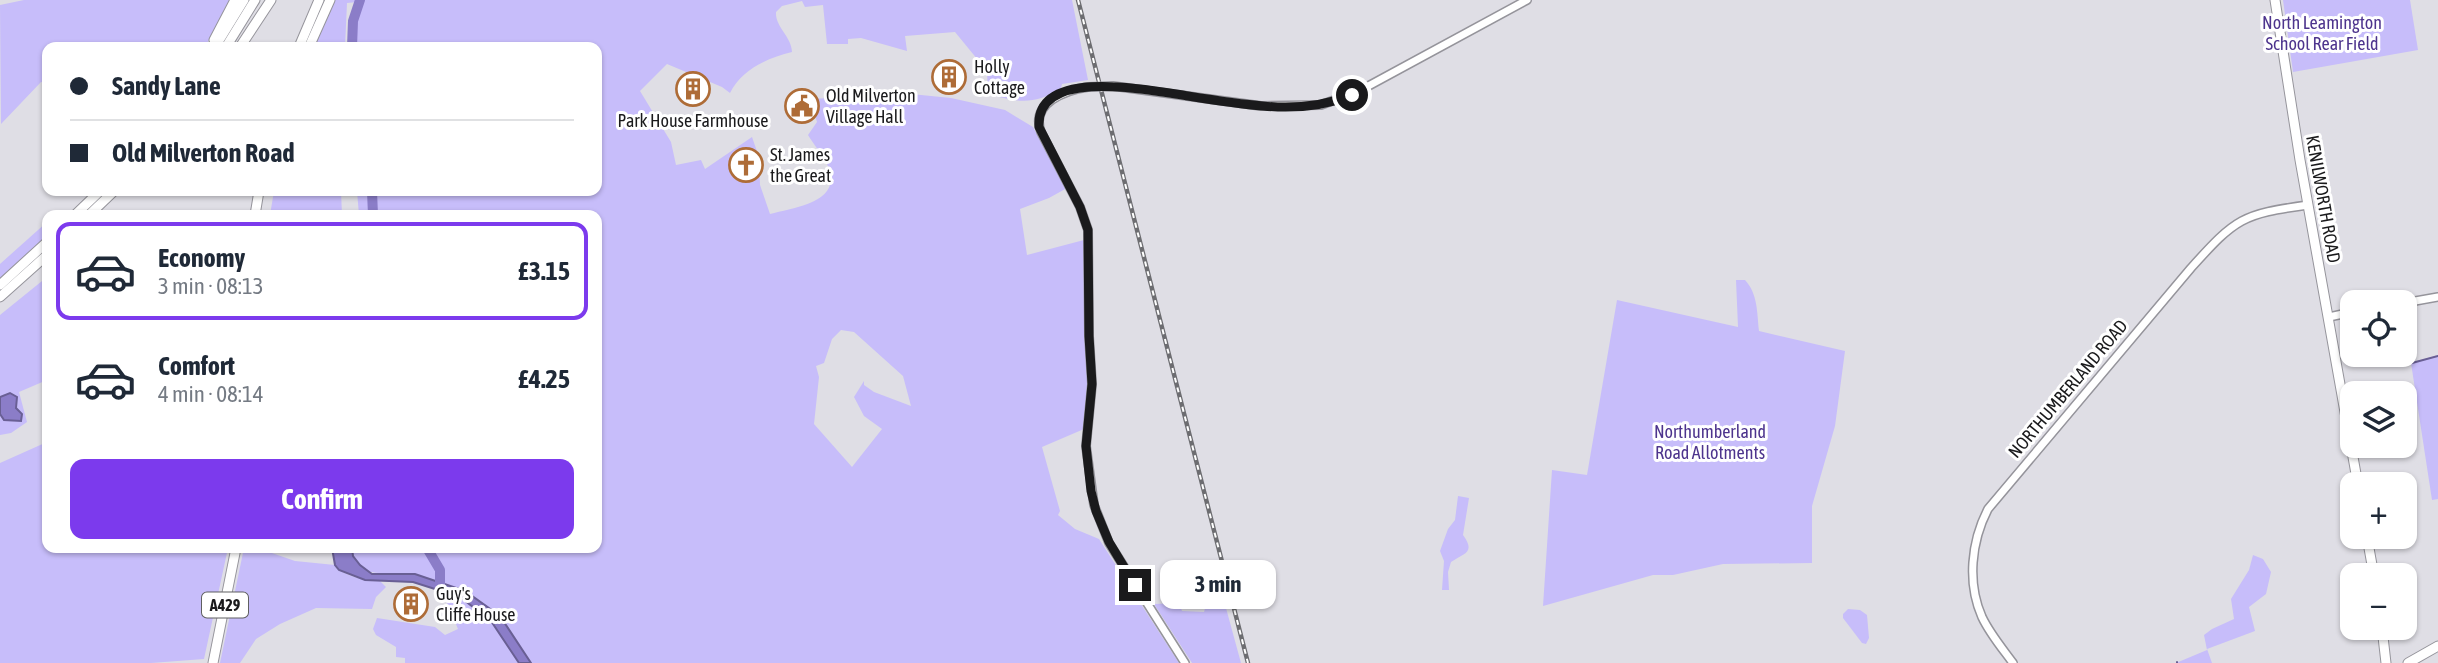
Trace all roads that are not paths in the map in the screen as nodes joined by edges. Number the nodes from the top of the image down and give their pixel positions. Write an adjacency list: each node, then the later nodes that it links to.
1 (235, 0): 9 (main road)
2 (244, 0): 10 (main road)
3 (255, 0): 11 (main road)
4 (271, 0): 12 (main road)
5 (319, 0): 13 (main road)
6 (330, 0): 14 (main road)
7 (1527, 0): 33 (street, bridge)
8 (2275, 0): 17 (main road, KENILWORTH ROAD)
9 (212, 42)
10 (218, 42)
11 (229, 42)
12 (243, 42)
13 (301, 42)
14 (311, 42)
15 (95, 196): 18 (main road)
16 (109, 196): 19 (main road)
17 (2308, 205): 27 (main road, KENILWORTH ROAD); 34 (street, NORTHUMBERLAND ROAD)
18 (80, 210)
19 (94, 210)
20 (42, 247): 22 (main road)
21 (42, 259): 23 (main road)
22 (0, 285)
23 (0, 297)
24 (2438, 297): 25 (street)
25 (2417, 301)
26 (2340, 315): 27 (street)
27 (2329, 317): 28 (main road, KENILWORTH ROAD)
28 (2356, 472)
29 (235, 553): 32 (main road, A429)
30 (2383, 640): 35 (main road)
31 (2438, 646): 36 (main road)
32 (213, 663)
33 (1185, 663)
34 (2013, 663)
35 (2386, 663)
36 (2408, 663)

